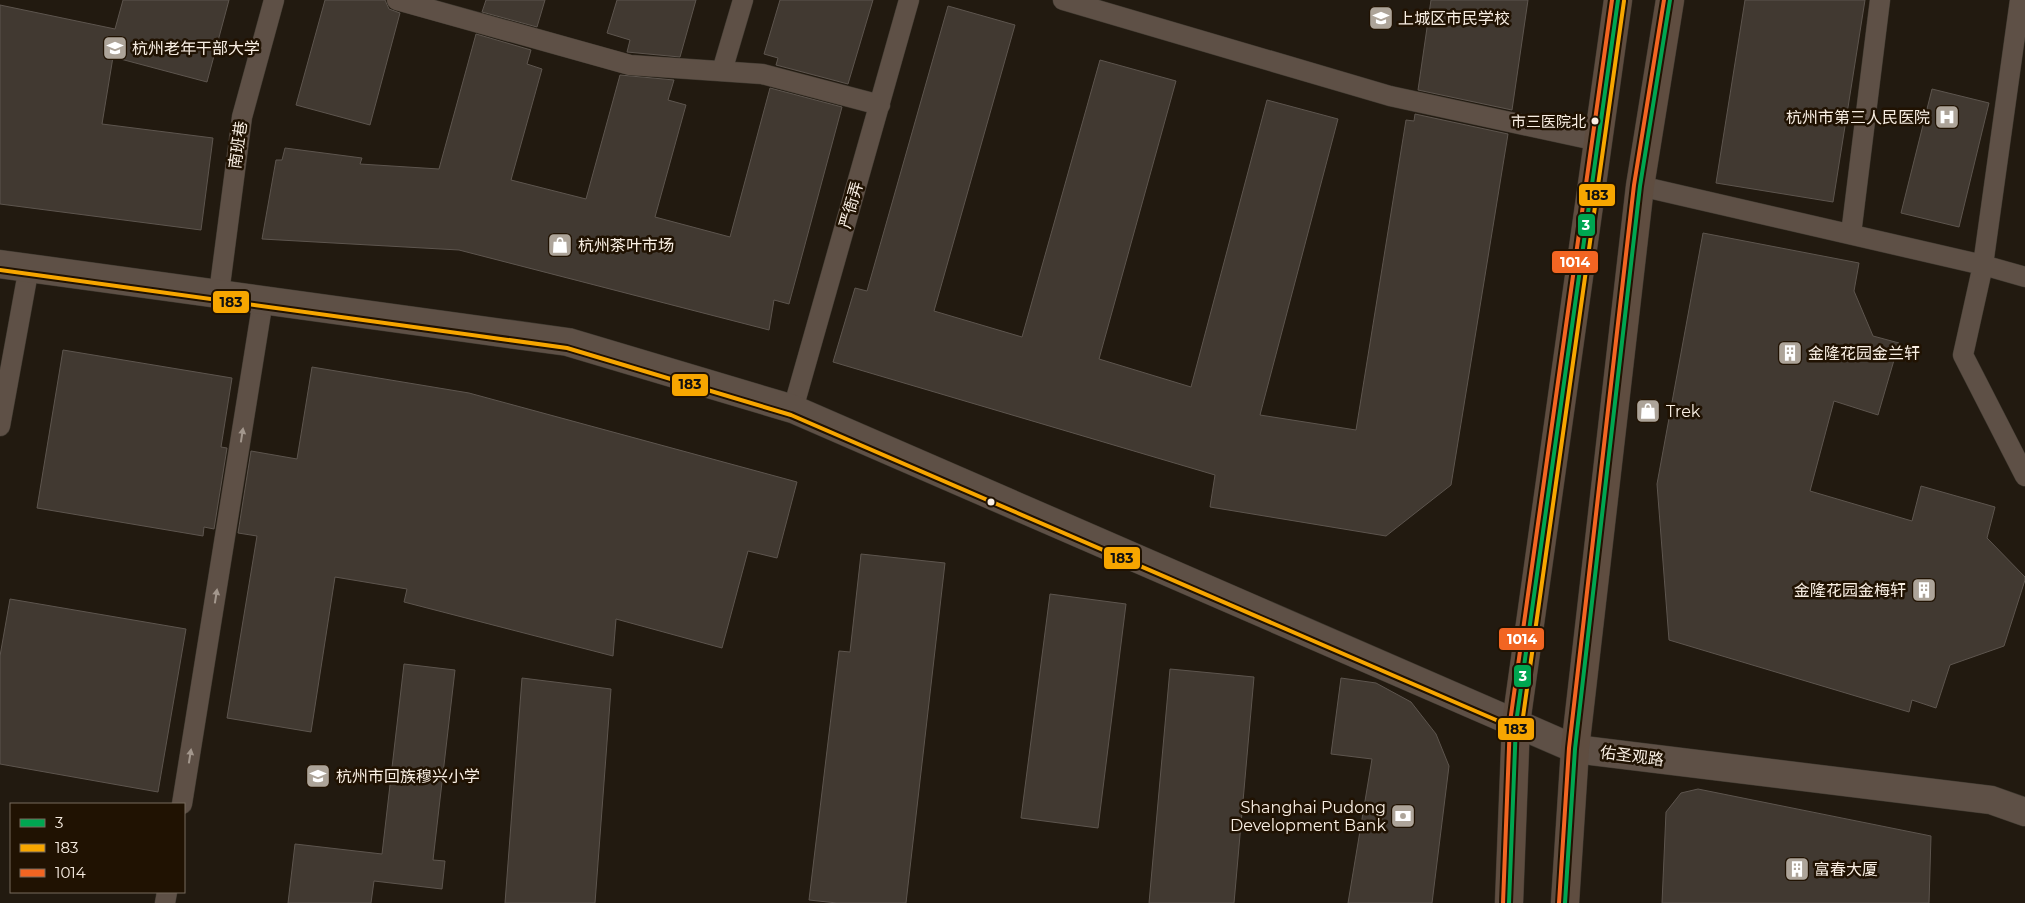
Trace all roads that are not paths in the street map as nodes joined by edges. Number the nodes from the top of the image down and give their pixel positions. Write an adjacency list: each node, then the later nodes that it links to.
1 (274, 0): 19 (lane, 南班巷)
2 (397, 0): 10 (lane)
3 (742, 0): 10 (lane)
4 (910, 0): 11 (lane, 严衙弄)
5 (1063, 0): 12 (lane)
6 (1618, 0): 12 (main road)
7 (1670, 0): 13 (main road)
8 (1880, 0): 14 (lane)
9 (2020, 0): 16 (lane)
10 (722, 71): 11 (lane)
11 (880, 105): 21 (lane, 严衙弄)
12 (1598, 141): 24 (main road)
13 (1640, 186): 14 (lane); 25 (main road)
14 (1851, 234): 16 (lane)
15 (0, 264): 17 (street, 佑圣观路)
16 (1983, 265): 18 (lane); 23 (lane)
17 (29, 267): 19 (street, 佑圣观路); 22 (lane)
18 (2025, 277)
19 (219, 293): 20 (street, 佑圣观路)
20 (263, 300): 21 (street, 佑圣观路); 26 (lane, one-way to 20)
21 (793, 409): 24 (street, 佑圣观路)
22 (0, 426)
23 (2025, 476)
24 (1516, 723): 25 (street, 佑圣观路); 28 (main road)
25 (1575, 749): 27 (street, 佑圣观路); 29 (main road)
26 (182, 803)
27 (2024, 808)
28 (1509, 903)
29 (1565, 903)

